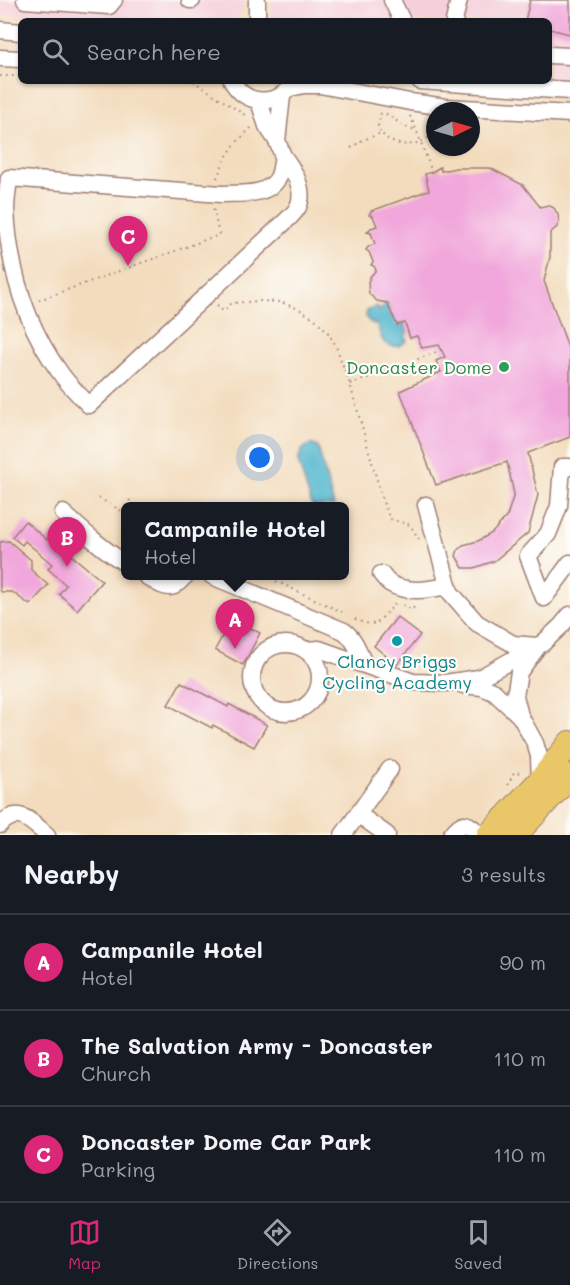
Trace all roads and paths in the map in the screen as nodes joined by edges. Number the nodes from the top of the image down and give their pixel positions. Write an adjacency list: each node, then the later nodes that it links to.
1 (25, 0): 2 (street)
2 (114, 0)
3 (257, 0): 6 (street)
4 (392, 0): 7 (street)
5 (459, 0): 8 (street)
6 (257, 18)
7 (401, 18)
8 (455, 18)
9 (0, 30): 10 (street)
10 (18, 32)
11 (552, 54): 12 (street)
12 (570, 56)
13 (0, 58): 14 (street)
14 (18, 59)
15 (0, 76): 16 (path)
16 (18, 76)
17 (232, 84): 21 (street)
18 (476, 84): 20 (street)
19 (289, 88): 21 (street); 22 (street); 29 (street)
20 (570, 91)
21 (259, 101): 29 (street)
22 (410, 102): 23 (street); 25 (path)
23 (570, 114)
24 (256, 122): 32 (path)
25 (416, 129): 26 (path); 28 (path)
26 (381, 133): 28 (path); 30 (path)
27 (426, 140): 28 (path)
28 (421, 143): 31 (path)
29 (280, 148): 32 (street); 33 (street)
30 (351, 148)
31 (432, 172)
32 (213, 193): 34 (path); 34 (street)
33 (207, 294): 34 (street); 36 (path)
34 (25, 306)
35 (441, 350): 36 (path)
36 (350, 384): 44 (path)
37 (570, 467): 46 (street)
38 (132, 497): 40 (path)
39 (99, 498): 42 (path)
40 (129, 502)
41 (426, 505): 52 (street)
42 (121, 510)
43 (63, 513): 45 (street)
44 (423, 544)
45 (121, 560)
46 (570, 563)
47 (381, 574): 53 (street)
48 (153, 580): 49 (street)
49 (181, 580)
50 (222, 580): 59 (street)
51 (273, 580): 54 (path)
52 (448, 586): 53 (street); 57 (street)
53 (427, 590): 56 (path)
54 (345, 614)
55 (570, 615): 57 (street)
56 (354, 618)
57 (538, 646): 60 (street); 61 (street)
58 (307, 650): 58 (street); 59 (street)
59 (364, 664): 60 (street)
60 (445, 683): 61 (street)
61 (520, 716): 65 (street)
62 (570, 743): 65 (highway)
63 (390, 769): 67 (street)
64 (570, 776): 66 (highway)
65 (540, 781): 66 (street); 74 (highway)
66 (543, 806): 75 (highway)
67 (358, 814): 70 (street); 71 (street)
68 (0, 825): 69 (street)
69 (46, 835)
70 (343, 835)
71 (387, 835)
72 (451, 835): 73 (street)
73 (482, 835)
74 (489, 835)
75 (515, 835)

